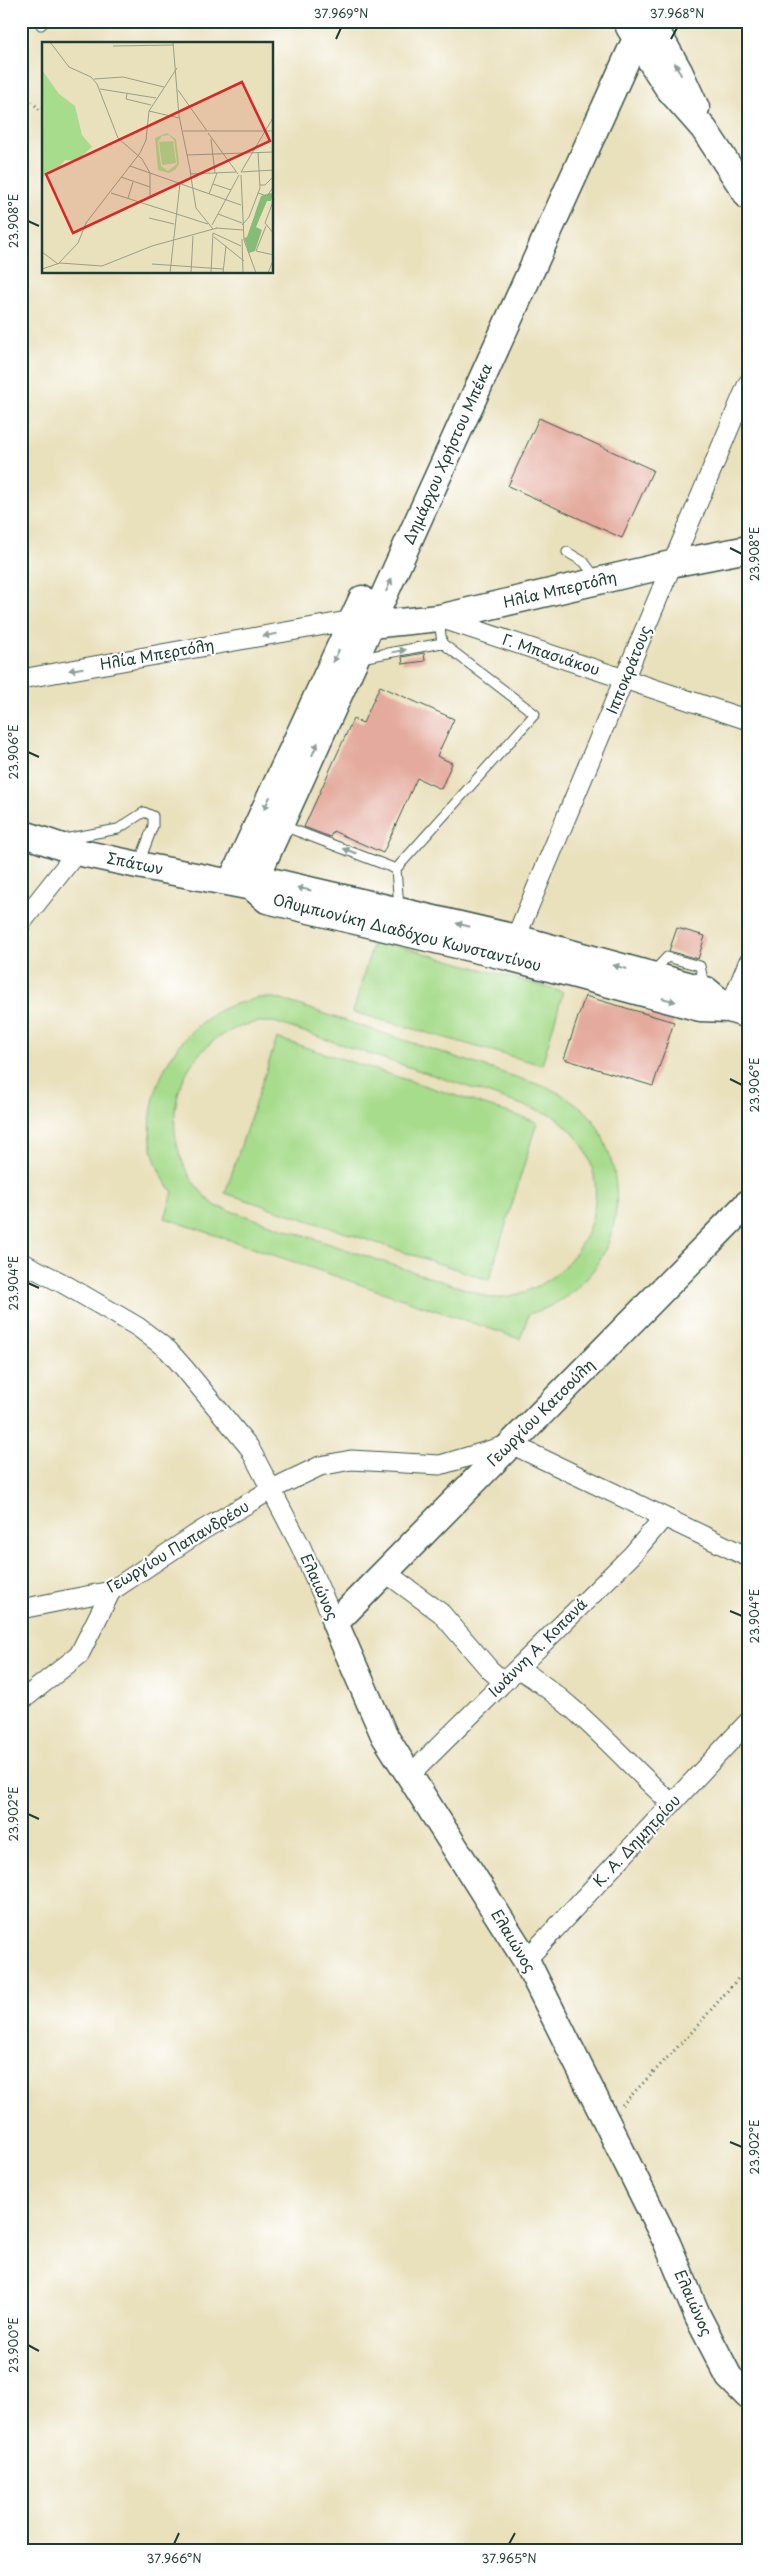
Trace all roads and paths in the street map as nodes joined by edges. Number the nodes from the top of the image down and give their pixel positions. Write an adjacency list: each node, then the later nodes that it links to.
1 (635, 25): 4 (main road); 10 (main road, Δημάρχου Χρήστου Μπέκα)
2 (21, 91): 3 (path)
3 (42, 112)
4 (748, 196)
5 (748, 383): 8 (street, Ιπποκράτους)
6 (748, 549): 8 (main road, Ηλία Μπερτόλη)
7 (567, 552): 9 (lane)
8 (671, 564): 9 (main road, Ηλία Μπερτόλη); 14 (street, Ιπποκράτους)
9 (598, 581): 11 (main road, Ηλία Μπερτόλη)
10 (362, 623): 11 (main road, Ηλία Μπερτόλη); 12 (main road, Δημάρχου Χρήστου Μπέκα); 13 (street, Ηλία Μπερτόλη, one-way to 13); 22 (main road, Δημάρχου Χρήστου Μπέκα, one-way to 22)
11 (440, 631): 12 (lane, one-way to 11); 14 (street, Γ. Μπασιάκου); 21 (lane)
12 (355, 658): 16 (main road, Δημάρχου Χρήστου Μπέκα, one-way to 12)
13 (21, 679)
14 (625, 681): 15 (street, Γ. Μπασιάκου); 25 (street, Ιπποκράτους)
15 (748, 720)
16 (280, 825): 21 (lane, one-way to 16); 22 (main road, Δημάρχου Χρήστου Μπέκα)
17 (21, 832): 18 (main road, Σπάτων)
18 (46, 843): 19 (main road, Σπάτων); 20 (lane)
19 (77, 852): 20 (main road, Σπάτων); 24 (street)
20 (138, 865): 22 (main road, Σπάτων)
21 (396, 869): 23 (lane)
22 (242, 885): 23 (main road, Ολυμπιονίκη Διαδόχου Κωνσταντίνου, one-way to 22); 25 (main road, Ολυμπιονίκη Διαδόχου Κωνσταντίνου)
23 (400, 910): 25 (main road, Ολυμπιονίκη Διαδόχου Κωνσταντίνου, one-way to 23)
24 (21, 923)
25 (512, 948): 27 (main road, Ολυμπιονίκη Διαδόχου Κωνσταντίνου, one-way to 27); 27 (main road, Ολυμπιονίκη Διαδόχου Κωνσταντίνου, one-way to 25)
26 (748, 964): 27 (street)
27 (738, 1012)
28 (748, 1203): 30 (main road, Γεωργίου Κατσούλη)
29 (21, 1262): 31 (street, Ελαιώνος)
30 (510, 1444): 31 (street, Γεωργίου Παπανδρέου); 32 (street); 34 (main road, Γεωργίου Κατσούλη)
31 (272, 1489): 35 (street, Γεωργίου Παπανδρέου); 37 (street, Ελαιώνος)
32 (664, 1517): 33 (street); 38 (street, Ιωάννη Α. Κοπανά)
33 (748, 1557)
34 (386, 1572): 37 (main road, Γεωργίου Κατσούλη); 38 (street)
35 (111, 1590): 36 (street, Γεωργίου Παπανδρέου); 39 (street)
36 (21, 1609)
37 (335, 1623): 41 (main road, Ελαιώνος)
38 (513, 1674): 41 (street, Ιωάννη Α. Κοπανά); 42 (street)
39 (21, 1700)
40 (748, 1722): 42 (street, Κ. Α. Δημητρίου)
41 (409, 1776): 43 (main road, Ελαιώνος)
42 (672, 1804): 43 (street, Κ. Α. Δημητρίου)
43 (526, 1960): 45 (main road, Ελαιώνος)
44 (748, 1967): 45 (path)
45 (607, 2120): 46 (main road, Ελαιώνος)
46 (748, 2396)

